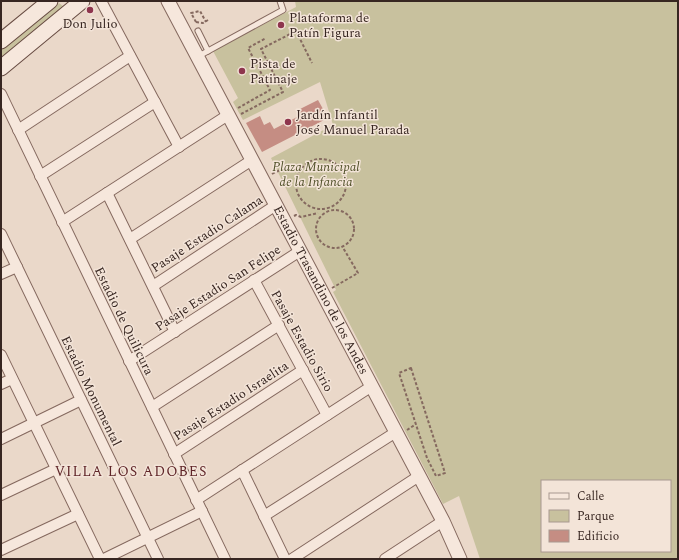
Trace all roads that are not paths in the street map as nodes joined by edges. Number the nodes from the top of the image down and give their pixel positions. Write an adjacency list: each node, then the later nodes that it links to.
1 (50, 1): 8 (main road)
2 (64, 1): 3 (main road)
3 (81, 1): 11 (main road)
4 (101, 1): 10 (street)
5 (168, 1): 9 (street, Estadio Trasandino de los Andes)
6 (280, 1): 9 (lane)
7 (198, 31): 9 (lane)
8 (1, 41)
9 (203, 54): 14 (street, Estadio Trasandino de los Andes)
10 (130, 56): 13 (street); 15 (street)
11 (1, 68)
12 (1, 94): 15 (street, Estadio de Quilicura)
13 (155, 102): 16 (street); 18 (street)
14 (232, 114): 16 (street); 17 (street, Estadio Trasandino de los Andes)
15 (18, 130): 18 (street, Estadio de Quilicura)
16 (179, 147): 19 (street)
17 (252, 160): 20 (street, Estadio Trasandino de los Andes); 23 (street)
18 (40, 176): 21 (street, Estadio de Quilicura)
19 (107, 193): 21 (street); 23 (street)
20 (276, 205): 24 (street, Estadio Trasandino de los Andes); 28 (street, Pasaje Estadio Calama)
21 (62, 222): 32 (street, Estadio de Quilicura)
22 (1, 234): 25 (street, Estadio Monumental)
23 (130, 239): 28 (street)
24 (300, 251): 27 (street, Pasaje Estadio San Felipe); 36 (street, Estadio Trasandino de los Andes)
25 (17, 266): 26 (street); 37 (street, Estadio Monumental)
26 (1, 274)
27 (254, 280): 29 (street, Pasaje Estadio Sirio); 30 (street, Pasaje Estadio San Felipe)
28 (153, 286): 30 (street)
29 (278, 325): 33 (street, Pasaje Estadio Sirio); 38 (street)
30 (175, 332): 32 (street, Pasaje Estadio San Felipe)
31 (1, 355): 34 (street)
32 (129, 361): 38 (street, Estadio de Quilicura)
33 (303, 370): 39 (street, Pasaje Estadio Sirio); 43 (street, Pasaje Estadio Israelita)
34 (12, 379): 35 (street); 40 (street)
35 (1, 384)
36 (372, 386): 39 (street); 41 (street, Estadio Trasandino de los Andes)
37 (81, 400): 40 (street); 53 (street, Estadio Monumental)
38 (152, 407): 43 (street, Estadio de Quilicura)
39 (327, 415): 45 (street)
40 (34, 423): 42 (street); 44 (street)
41 (396, 432): 46 (street, Estadio Trasandino de los Andes); 51 (street)
42 (1, 439)
43 (174, 454): 48 (street, Estadio de Quilicura)
44 (56, 469): 47 (street); 50 (street)
45 (242, 470): 48 (street); 51 (street)
46 (419, 476): 52 (street, Estadio Trasandino de los Andes); 61 (street)
47 (1, 495)
48 (196, 500): 49 (street, Estadio de Quilicura)
49 (202, 511): 53 (street); 59 (street, Estadio de Quilicura)
50 (78, 514): 54 (street); 56 (street)
51 (264, 516): 60 (street)
52 (443, 521): 55 (street); 63 (street, Estadio Trasandino de los Andes)
53 (148, 538): 57 (street); 58 (street, Estadio Monumental)
54 (1, 550)
55 (399, 555): 62 (street)
56 (100, 559)
57 (104, 559)
58 (158, 559)
59 (225, 559)
60 (285, 559)
61 (292, 559)
62 (385, 559)
63 (460, 559)

